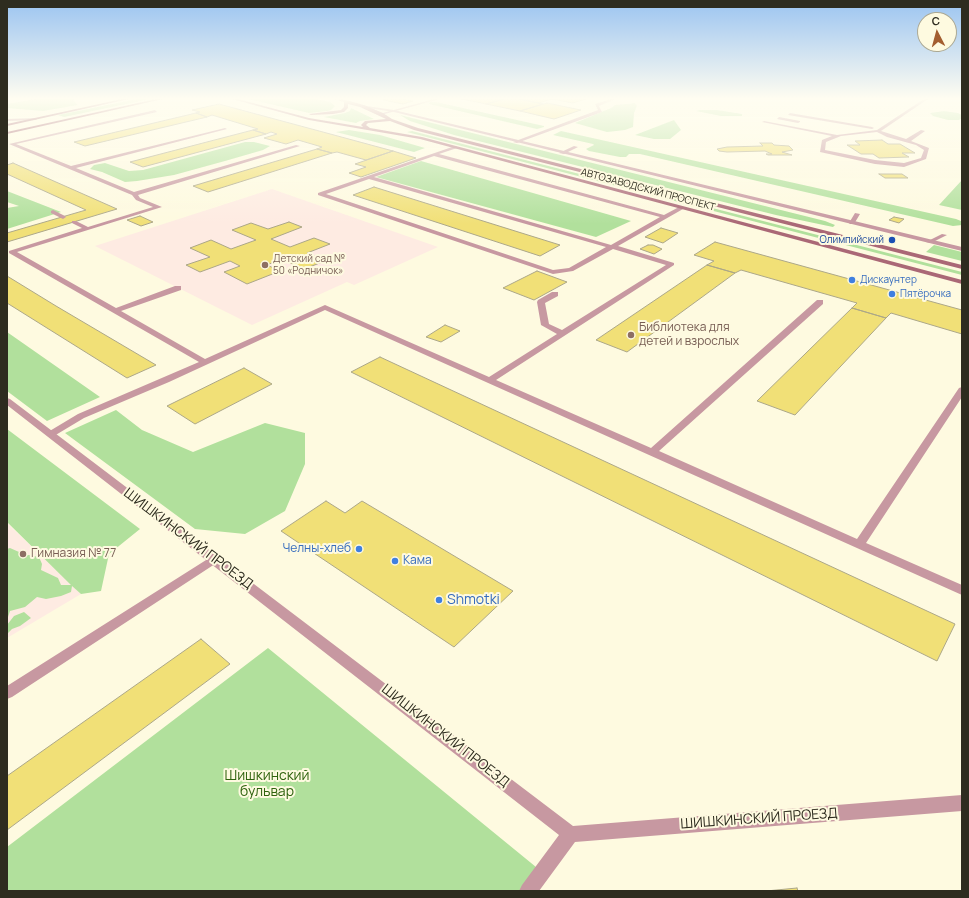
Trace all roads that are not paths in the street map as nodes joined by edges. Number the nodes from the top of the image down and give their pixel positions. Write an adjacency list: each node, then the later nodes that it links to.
1 (23, 141): 10 (street)
2 (178, 141): 16 (street)
3 (432, 141): 12 (street, АВТОЗАВОДСКИЙ ПРОСПЕКТ)
4 (463, 141): 31 (street, АВТОЗАВОДСКИЙ ПРОСПЕКТ)
5 (512, 141): 9 (street)
6 (519, 141): 9 (street)
7 (824, 141): 8 (street)
8 (907, 141)
9 (516, 142): 14 (street)
10 (9, 144): 16 (street)
11 (298, 146): 18 (street)
12 (455, 147): 15 (street); 19 (street, АВТОЗАВОДСКИЙ ПРОСПЕКТ)
13 (576, 147): 14 (street)
14 (562, 153): 25 (street)
15 (434, 154): 17 (street); 23 (street)
16 (71, 168): 18 (street)
17 (368, 177): 29 (street); 29 (street)
18 (134, 194): 26 (street)
19 (681, 208): 23 (street); 32 (street, АВТОЗАВОДСКИЙ ПРОСПЕКТ)
20 (53, 212): 22 (street)
21 (857, 214): 25 (street)
22 (63, 217)
23 (665, 217): 29 (street)
24 (74, 222): 26 (street)
25 (852, 223): 28 (street)
26 (88, 229): 36 (street)
27 (944, 235): 28 (street)
28 (930, 242): 30 (street)
29 (612, 246): 37 (street)
30 (962, 249)
31 (962, 267)
32 (962, 282)
33 (178, 288): 36 (street)
34 (555, 294): 37 (street)
35 (820, 302): 43 (street)
36 (115, 311): 38 (street)
37 (563, 334): 39 (street)
38 (205, 362): 39 (street); 42 (street)
39 (490, 380): 43 (street)
40 (962, 390): 44 (street)
41 (7, 401): 42 (street, ШИШКИНСКИЙ ПРОЕЗД)
42 (51, 434): 45 (street, ШИШКИНСКИЙ ПРОЕЗД)
43 (652, 452): 44 (street)
44 (859, 544): 46 (street)
45 (214, 559): 47 (street); 49 (street, ШИШКИНСКИЙ ПРОЕЗД)
46 (962, 590)
47 (7, 693)
48 (962, 803): 49 (street, ШИШКИНСКИЙ ПРОЕЗД)
49 (571, 833): 50 (street)
50 (528, 891)

